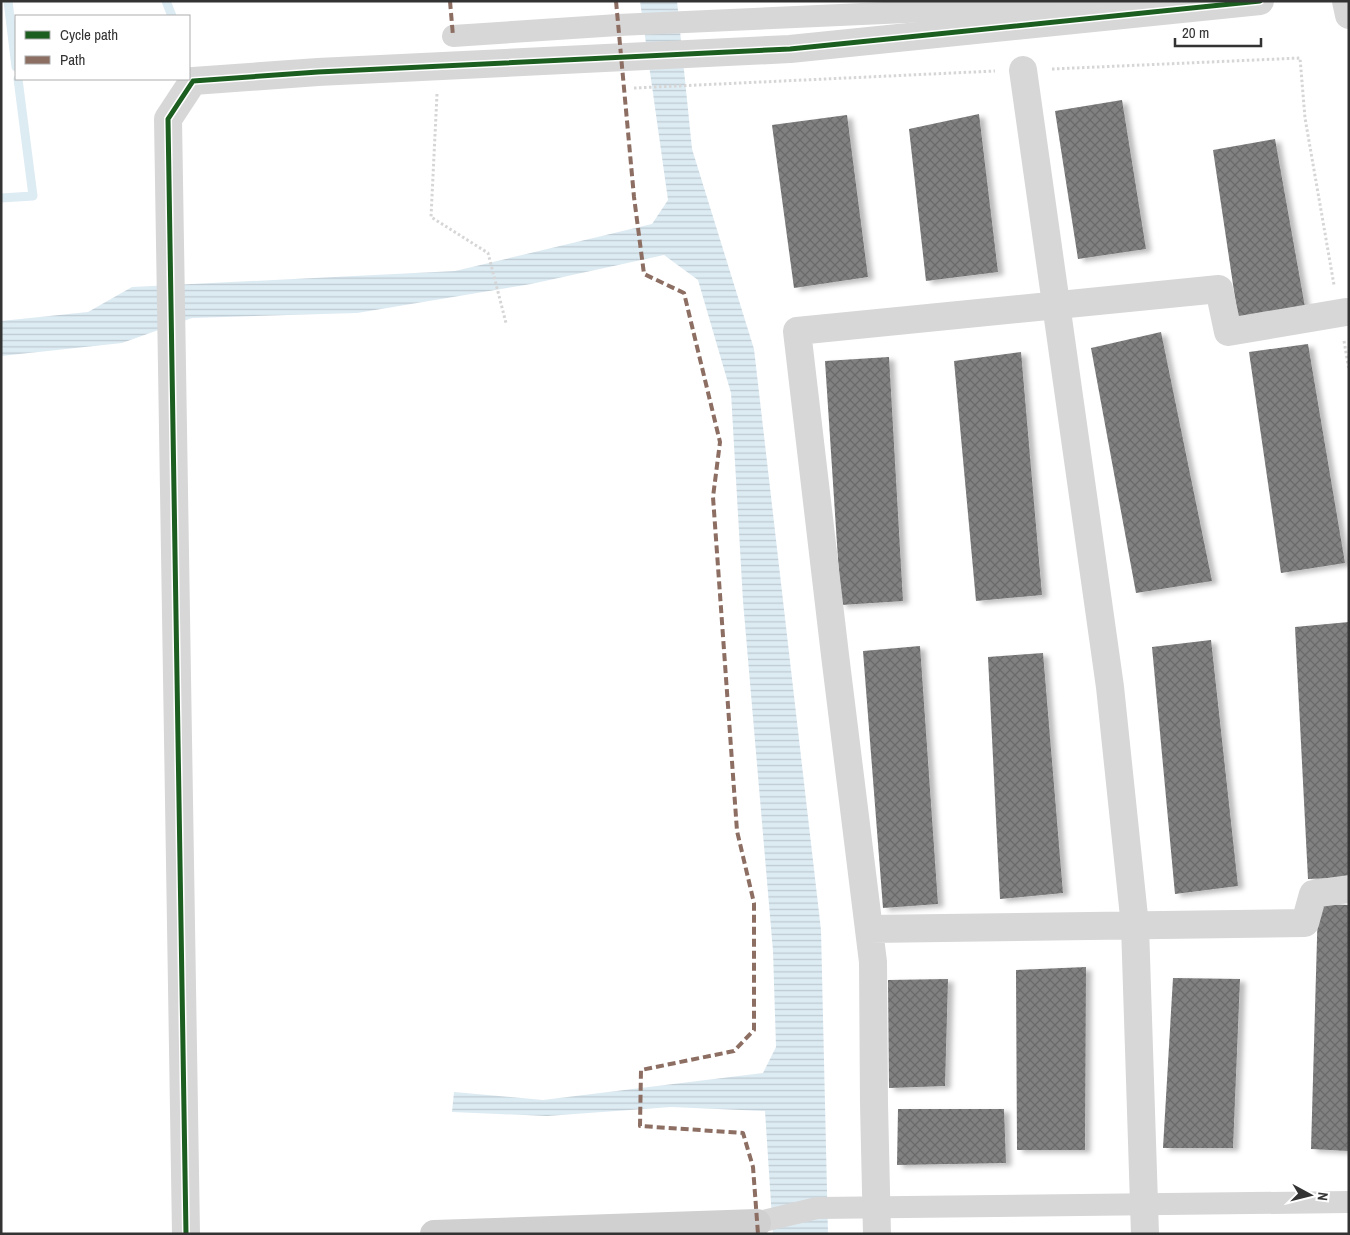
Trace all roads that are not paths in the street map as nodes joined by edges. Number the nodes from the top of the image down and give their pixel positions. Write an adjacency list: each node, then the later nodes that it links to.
1 (1153, 1): 5 (street)
2 (1260, 1): 16 (street)
3 (1346, 1): 4 (street)
4 (1349, 15)
5 (454, 36)
6 (1024, 70): 7 (street)
7 (1056, 305): 8 (street); 10 (street); 11 (street)
8 (1342, 312)
9 (1349, 889): 10 (street)
10 (1135, 926): 11 (street); 13 (street)
11 (869, 929): 14 (street)
12 (1349, 1202): 13 (street)
13 (1144, 1204): 14 (street); 19 (street)
14 (876, 1221): 15 (street)
15 (758, 1222): 17 (main road); 18 (street)
16 (186, 1234)
17 (434, 1234)
18 (712, 1234)
19 (1145, 1234)

